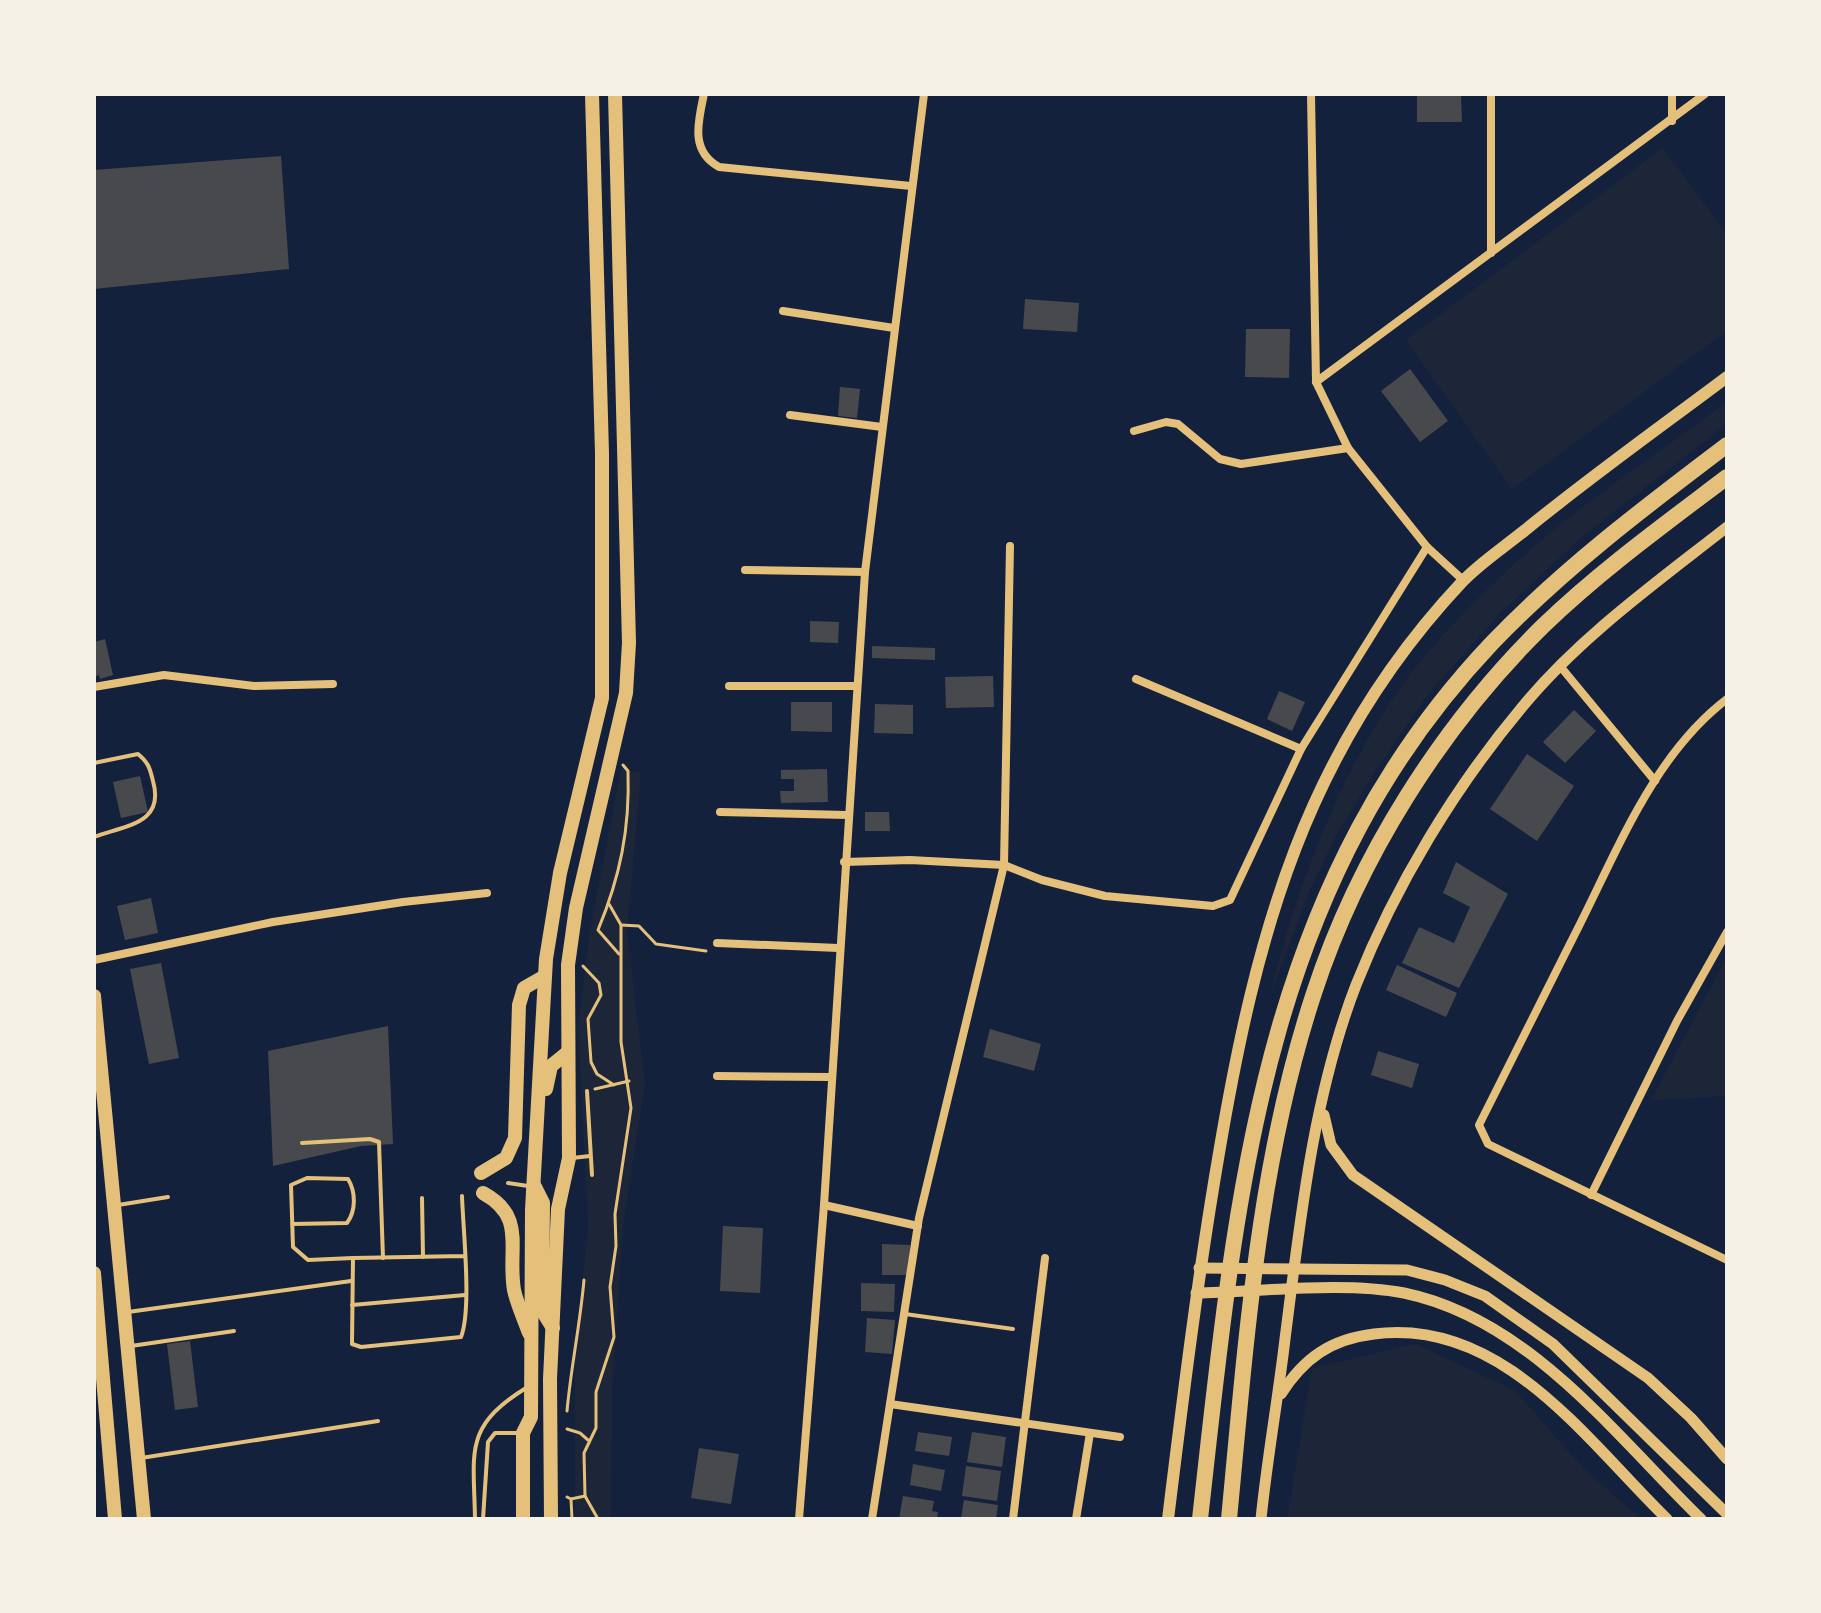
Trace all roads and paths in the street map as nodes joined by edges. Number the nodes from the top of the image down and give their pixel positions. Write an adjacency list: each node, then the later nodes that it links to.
1 (592, 94): 53 (main road)
2 (615, 94): 56 (main road)
3 (704, 94): 10 (street)
4 (924, 94): 10 (street)
5 (1311, 94): 15 (street)
6 (1491, 94): 11 (street)
7 (1672, 94): 9 (street)
8 (1705, 94): 9 (street)
9 (1672, 121): 11 (street)
10 (911, 186): 13 (street)
11 (1491, 253): 15 (street)
12 (783, 311): 13 (street)
13 (894, 328): 17 (street)
14 (1727, 377): 27 (main road)
15 (1316, 382): 20 (street)
16 (790, 415): 17 (street)
17 (882, 427): 26 (street)
18 (1134, 431): 20 (street)
19 (1727, 445): 129 (highway)
20 (1348, 448): 24 (street)
21 (1727, 477): 130 (highway)
22 (1727, 527): 28 (street)
23 (1010, 546): 43 (street)
24 (1427, 547): 27 (street); 35 (street)
25 (745, 570): 26 (street)
26 (865, 572): 32 (street)
27 (1463, 580): 85 (main road)
28 (1560, 666): 38 (street); 62 (street)
29 (1136, 679): 35 (street)
30 (333, 684): 33 (street)
31 (729, 686): 32 (street)
32 (856, 686): 40 (street)
33 (94, 687)
34 (1727, 699): 38 (street)
35 (1301, 749): 43 (street)
36 (94, 763): 41 (lane)
37 (620, 764): 45 (path)
38 (1655, 781): 71 (street)
39 (720, 812): 40 (street)
40 (847, 815): 42 (street)
41 (94, 837)
42 (844, 862): 43 (street); 49 (street)
43 (1004, 865): 78 (street)
44 (487, 893): 51 (street)
45 (609, 904): 46 (path); 50 (path)
46 (621, 925): 48 (path); 50 (path)
47 (1727, 932): 71 (street)
48 (717, 943): 49 (street)
49 (838, 948): 58 (street)
50 (620, 956): 59 (path)
51 (94, 960)
52 (575, 962): 60 (path)
53 (545, 976): 66 (main road); 69 (main road)
54 (94, 996): 55 (main road)
55 (96, 1038): 76 (main road)
56 (567, 1053): 65 (main road); 69 (main road)
57 (717, 1076): 58 (street)
58 (830, 1077): 75 (street)
59 (629, 1081): 60 (path); 107 (path)
60 (614, 1085): 61 (path)
61 (587, 1091): 64 (lane)
62 (1322, 1104): 100 (street); 109 (street)
63 (302, 1143): 82 (lane)
64 (590, 1156): 65 (lane); 67 (lane)
65 (569, 1158): 94 (main road)
66 (481, 1173)
67 (592, 1175)
68 (508, 1183): 69 (lane)
69 (534, 1187): 94 (main road); 97 (main road)
70 (483, 1193): 97 (main road)
71 (1591, 1195): 84 (street)
72 (462, 1196): 79 (lane)
73 (168, 1197): 76 (lane)
74 (422, 1198): 80 (lane)
75 (824, 1205): 78 (street); 124 (street)
76 (115, 1206): 92 (main road)
77 (292, 1224): 77 (lane); 81 (lane)
78 (918, 1226): 93 (street)
79 (464, 1256): 80 (lane); 90 (lane)
80 (423, 1257): 82 (lane)
81 (353, 1258): 82 (lane); 88 (lane)
82 (383, 1258)
83 (1045, 1258): 103 (street)
84 (1727, 1260)
85 (1199, 1268): 89 (main road); 112 (street)
86 (94, 1273): 116 (main road)
87 (584, 1280): 107 (path)
88 (351, 1281): 91 (lane); 92 (lane)
89 (1196, 1293): 128 (main road); 133 (street)
90 (465, 1295): 91 (lane); 91 (lane)
91 (352, 1305)
92 (125, 1313): 98 (main road)
93 (905, 1314): 95 (lane); 101 (street)
94 (553, 1328): 121 (main road)
95 (1013, 1329)
96 (234, 1331): 98 (lane)
97 (534, 1346): 99 (main road)
98 (129, 1347): 108 (main road)
99 (532, 1385): 104 (main road); 118 (lane)
100 (1278, 1398): 131 (street); 132 (street)
101 (890, 1404): 103 (street); 125 (street)
102 (378, 1421): 108 (lane)
103 (1025, 1423): 105 (street); 126 (street)
104 (523, 1433): 119 (lane); 120 (main road)
105 (1090, 1433): 106 (street); 127 (street)
106 (1120, 1437)
107 (588, 1440): 111 (path)
108 (139, 1458): 117 (main road)
109 (1727, 1459)
110 (561, 1491): 113 (path)
111 (585, 1496): 113 (path); 123 (path)
112 (1710, 1497): 114 (street); 115 (street)
113 (571, 1499): 122 (path)
114 (1727, 1506)
115 (1727, 1514)
116 (115, 1519)
117 (144, 1519)
118 (475, 1519)
119 (483, 1519)
120 (523, 1519)
121 (551, 1519)
122 (572, 1519)
123 (598, 1519)
124 (799, 1519)
125 (872, 1519)
126 (1013, 1519)
127 (1076, 1519)
128 (1168, 1519)
129 (1200, 1519)
130 (1229, 1519)
131 (1261, 1519)
132 (1667, 1519)
133 (1701, 1519)

